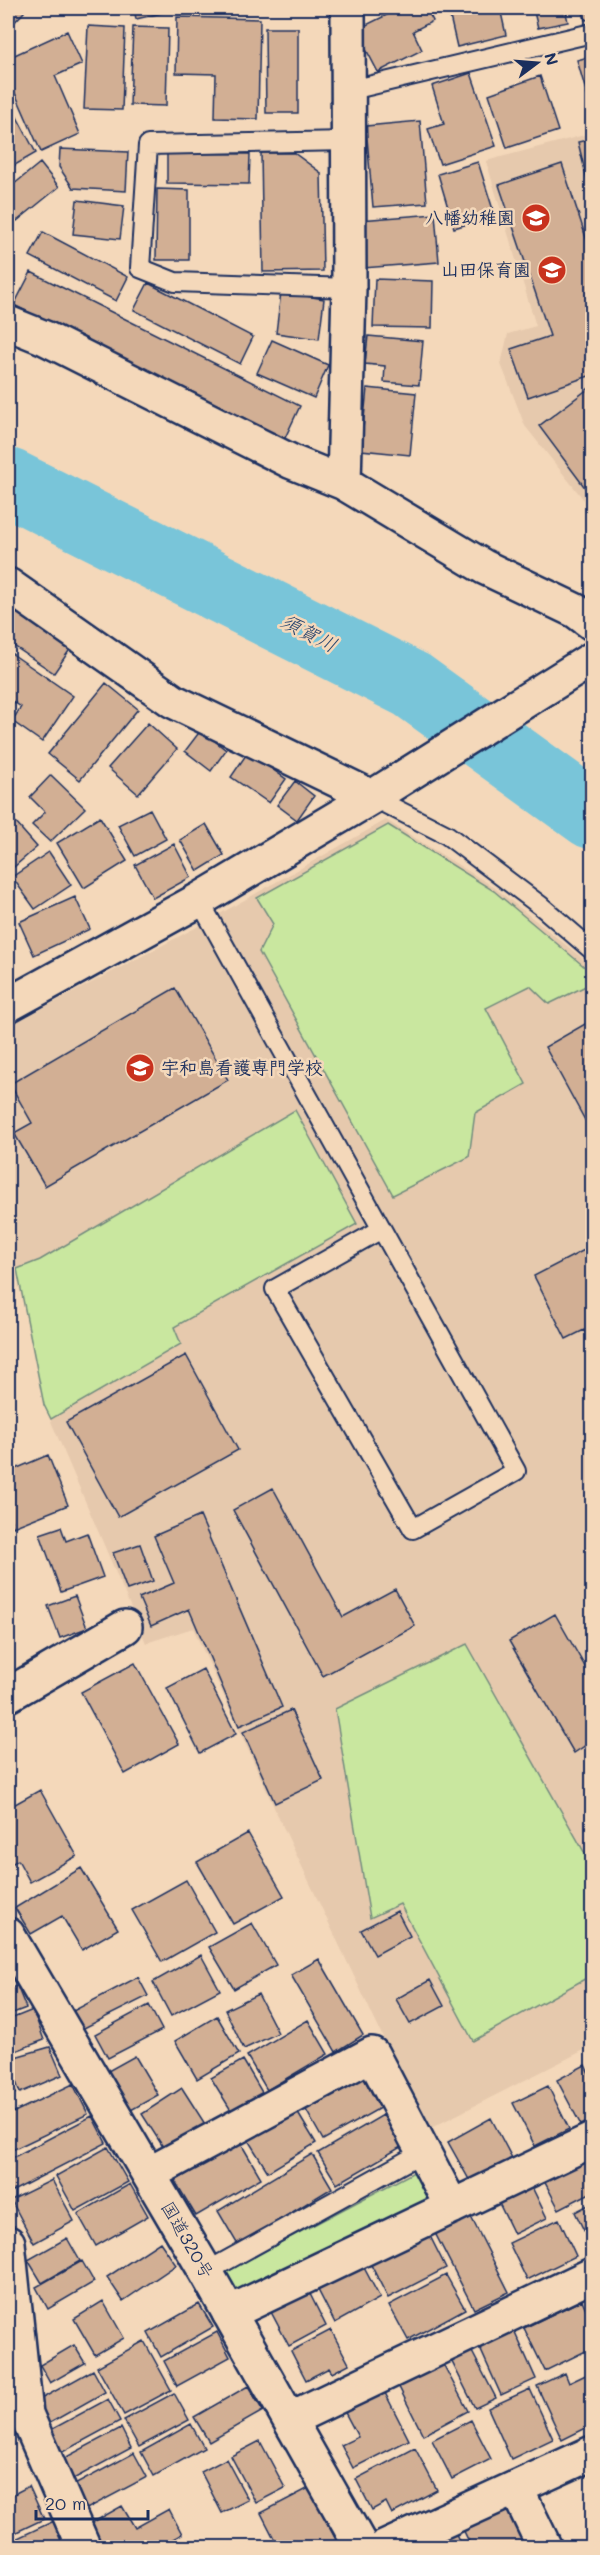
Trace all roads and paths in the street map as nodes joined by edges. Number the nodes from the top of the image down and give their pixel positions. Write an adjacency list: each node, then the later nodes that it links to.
1 (348, 8): 3 (street)
2 (592, 33): 3 (lane)
3 (347, 91): 4 (street)
4 (348, 141): 5 (street); 5 (lane)
5 (349, 288): 7 (street)
6 (8, 323): 7 (street)
7 (344, 483): 9 (street)
8 (8, 585): 11 (street)
9 (587, 612)
10 (587, 663): 11 (street)
11 (381, 791): 12 (street); 13 (lane)
12 (200, 900): 14 (street); 15 (lane)
13 (592, 950)
14 (8, 1005)
15 (380, 1230): 15 (lane)
16 (125, 1627): 17 (street)
17 (8, 1695)
18 (8, 1935): 21 (street, 国道320号)
19 (592, 2140): 22 (street)
20 (423, 2152): 21 (street); 22 (street); 24 (lane)
21 (149, 2174): 24 (street, 国道320号)
22 (452, 2207): 26 (street)
23 (8, 2243): 30 (street)
24 (206, 2272): 26 (street, 国道320号)
25 (592, 2275): 27 (street)
26 (229, 2313): 27 (street, 国道320号)
27 (290, 2419): 31 (street, 国道320号)
28 (592, 2453): 29 (street)
29 (516, 2488): 32 (street); 33 (street)
30 (84, 2547)
31 (362, 2547)
32 (384, 2547)
33 (545, 2547)

